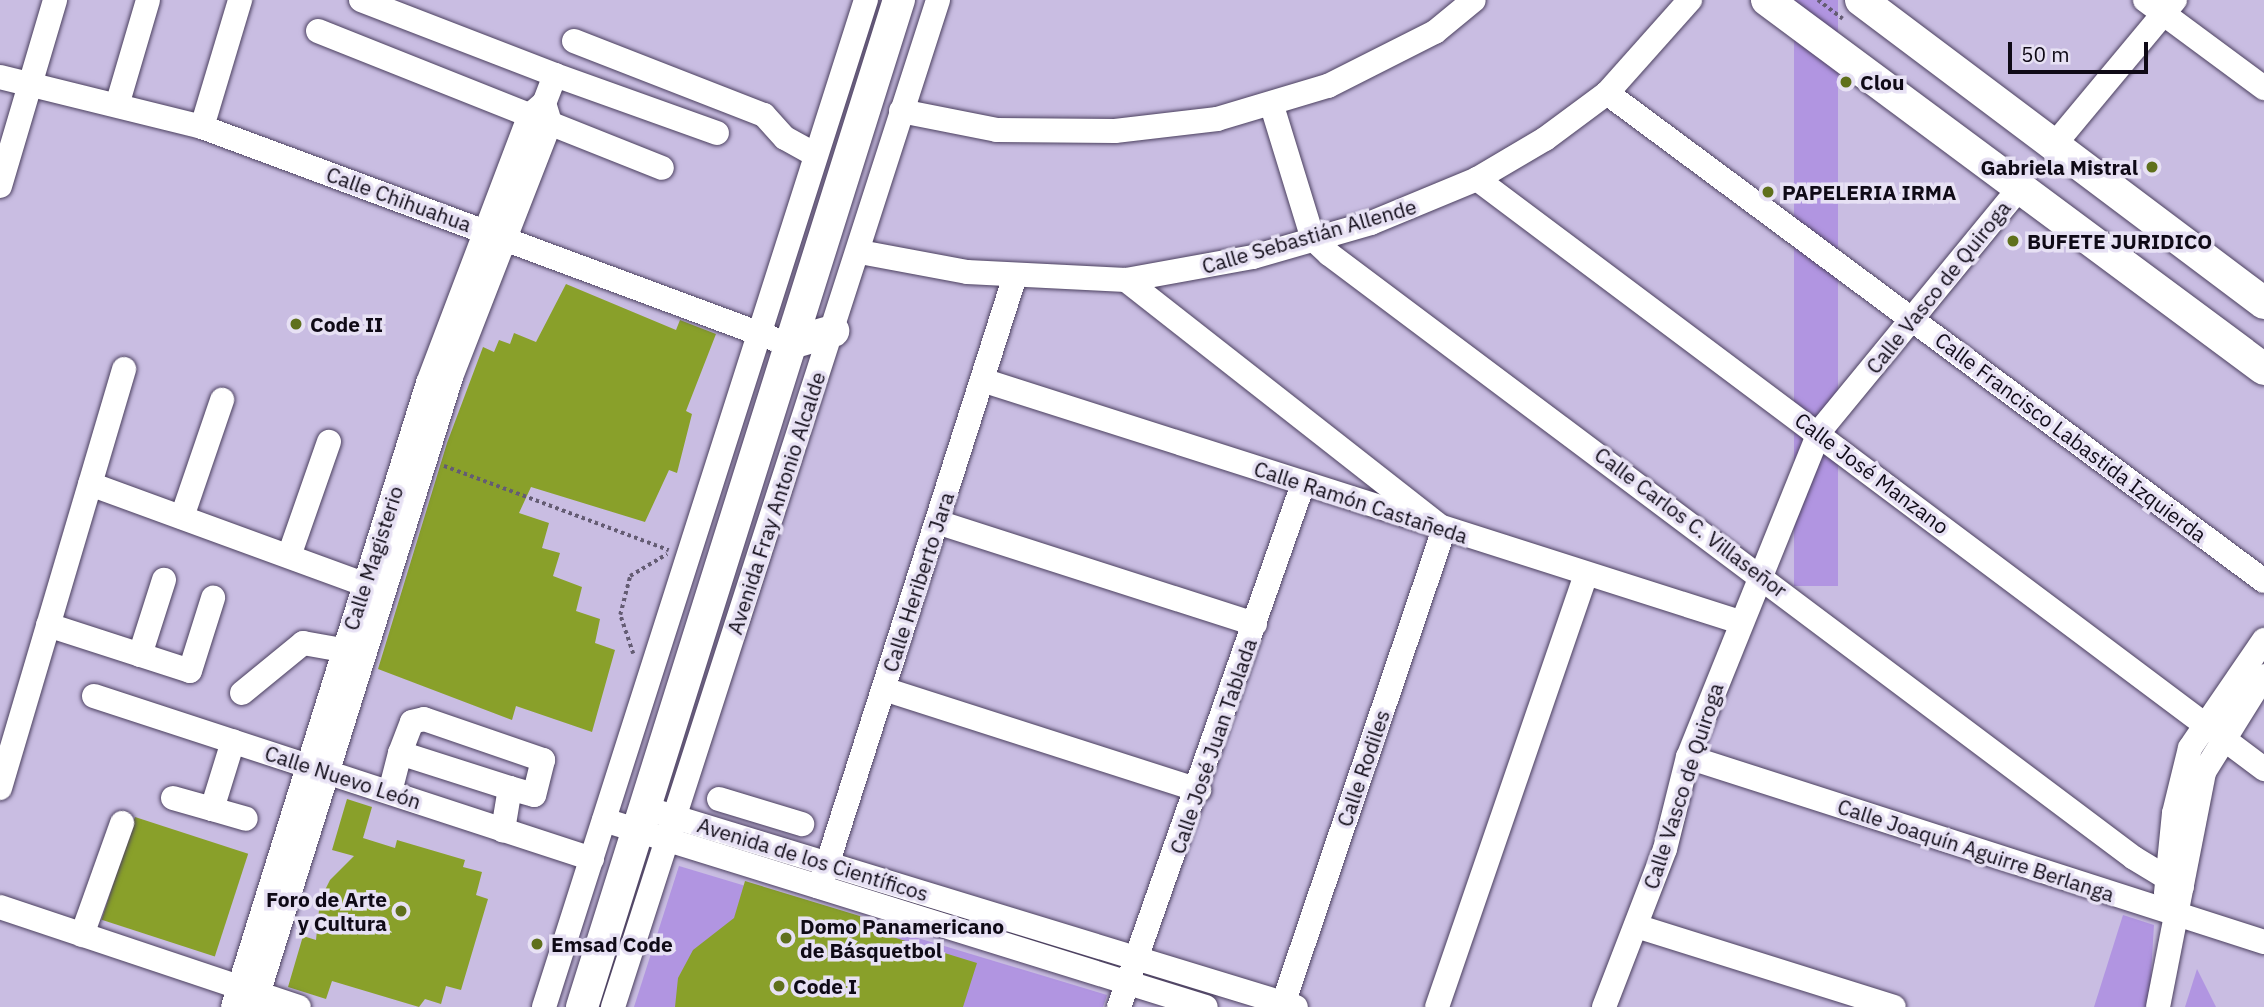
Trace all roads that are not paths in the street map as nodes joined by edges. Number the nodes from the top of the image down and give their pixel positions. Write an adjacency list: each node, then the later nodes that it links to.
1 (55, 0): 17 (street)
2 (148, 0): 20 (street)
3 (240, 0): 24 (street)
4 (361, 0): 15 (street)
5 (866, 0): 27 (street)
6 (899, 0): 41 (main road, Avenida Fray Antonio Alcalde)
7 (938, 0): 22 (street, Avenida Fray Antonio Alcalde)
8 (1474, 0): 21 (street)
9 (1689, 0): 19 (street, Calle Sebastián Allende)
10 (1767, 0): 31 (main road)
11 (1861, 0): 26 (main road)
12 (2161, 5): 18 (street); 26 (street)
13 (318, 32): 23 (street)
14 (574, 40): 27 (street)
15 (555, 75): 23 (street, Calle Magisterio); 25 (street)
16 (0, 77): 17 (street, Calle Chihuahua)
17 (31, 82): 20 (street, Calle Chihuahua); 30 (street)
18 (2264, 88)
19 (1607, 93): 29 (street, Calle Sebastián Allende); 38 (street, Calle Francisco Labastida Izquierda)
20 (118, 102): 24 (street, Calle Chihuahua)
21 (1272, 106): 22 (street); 33 (street)
22 (901, 111): 34 (street, Avenida Fray Antonio Alcalde)
23 (542, 114): 28 (street); 32 (street, Calle Magisterio)
24 (202, 127): 32 (street, Calle Chihuahua)
25 (717, 132)
26 (2054, 145): 37 (main road)
27 (816, 155): 40 (street)
28 (662, 168)
29 (1478, 179): 33 (street, Calle Sebastián Allende); 46 (street, Calle José Manzano)
30 (0, 186)
31 (2020, 187): 38 (street, Calle Vasco de Quiroga); 43 (main road)
32 (495, 234): 40 (street, Calle Chihuahua); 58 (street, Calle Magisterio); 64 (street, Calle Magisterio)
33 (1313, 239): 36 (street, Calle Sebastián Allende); 54 (street, Calle Carlos C. Villaseñor)
34 (860, 252): 35 (street, Calle Sebastián Allende); 39 (street, Avenida Fray Antonio Alcalde)
35 (1016, 276): 36 (street, Calle Sebastián Allende); 44 (street, Calle Heriberto Jara)
36 (1126, 280): 52 (street)
37 (2264, 303)
38 (1910, 318): 46 (street, Calle Vasco de Quiroga); 57 (street, Calle Francisco Labastida Izquierda)
39 (833, 331): 41 (main road); 87 (street, Avenida Fray Antonio Alcalde)
40 (759, 335): 41 (street, Calle Chihuahua); 83 (street)
41 (791, 343): 87 (main road, Avenida Fray Antonio Alcalde)
42 (124, 369): 48 (street)
43 (2264, 369)
44 (982, 380): 49 (street, Calle Ramón Castañeda); 51 (street, Calle Heriberto Jara)
45 (222, 400): 50 (street)
46 (1819, 432): 54 (street, Calle Vasco de Quiroga); 70 (street, Calle José Manzano)
47 (329, 442): 53 (street)
48 (90, 484): 50 (street); 62 (street)
49 (1303, 484): 52 (street, Calle Ramón Castañeda); 61 (street, Calle José Juan Tablada)
50 (182, 517): 53 (street)
51 (937, 522): 61 (street); 67 (street, Calle Heriberto Jara)
52 (1444, 529): 55 (street, Calle Ramón Castañeda); 102 (street, Calle Rodiles)
53 (289, 556): 58 (street)
54 (1759, 572): 60 (street, Calle Vasco de Quiroga); 93 (street, Calle Carlos C. Villaseñor)
55 (1586, 574): 60 (street, Calle Ramón Castañeda); 109 (street)
56 (164, 580): 65 (street)
57 (2264, 581)
58 (364, 584): 64 (street, Calle Magisterio)
59 (213, 597): 65 (street)
60 (1740, 622): 73 (street, Calle Vasco de Quiroga)
61 (1255, 624): 78 (street, Calle José Juan Tablada)
62 (48, 625): 65 (street); 76 (street)
63 (2264, 640): 70 (street)
64 (354, 651): 68 (street); 74 (street, Calle Magisterio)
65 (140, 655)
66 (2264, 676): 70 (street)
67 (884, 689): 78 (street); 92 (street, Calle Heriberto Jara)
68 (242, 693)
69 (94, 696): 71 (street, Calle Nuevo León)
70 (2211, 731): 75 (street, Calle José Manzano); 93 (street)
71 (233, 741): 74 (street, Calle Nuevo León); 82 (street)
72 (400, 753): 77 (street); 77 (street); 79 (street)
73 (1688, 757): 95 (street, Calle Joaquín Aguirre Berlanga); 96 (street, Calle Vasco de Quiroga)
74 (318, 768): 79 (street, Calle Nuevo León); 101 (street, Calle Magisterio)
75 (2264, 769)
76 (0, 788)
77 (510, 788): 89 (street)
78 (1199, 789): 99 (street, Calle José Juan Tablada)
79 (390, 792): 89 (street, Calle Nuevo León)
80 (173, 797): 82 (street)
81 (719, 799): 84 (street)
82 (212, 809): 85 (street)
83 (608, 809): 87 (street, Avenida de los Científicos); 91 (street)
84 (765, 813): 88 (street); 90 (street)
85 (246, 819)
86 (122, 823): 97 (street)
87 (654, 823): 90 (street, Avenida de los Científicos); 92 (street, Avenida de los Científicos); 105 (main road, Avenida Fray Antonio Alcalde); 106 (street, Avenida Fray Antonio Alcalde)
88 (802, 824)
89 (503, 830): 91 (street, Calle Nuevo León)
90 (757, 843): 92 (street, Avenida de los Científicos)
91 (592, 859): 104 (street)
92 (824, 876): 99 (street, Avenida de los Científicos); 100 (street, Avenida de los Científicos)
93 (2174, 883): 95 (street)
94 (0, 907): 97 (street)
95 (2170, 919): 98 (street, Calle Joaquín Aguirre Berlanga); 112 (street)
96 (1636, 926): 110 (street, Calle Vasco de Quiroga); 111 (street)
97 (82, 935): 101 (street)
98 (2264, 942)
99 (1137, 957): 100 (street, Calle José Juan Tablada); 102 (street, Avenida de los Científicos)
100 (1127, 982): 107 (street, Calle José Juan Tablada); 108 (street, Avenida de los Científicos)
101 (246, 999): 103 (street)
102 (1287, 1006)
103 (299, 1007)
104 (544, 1007)
105 (582, 1007)
106 (613, 1007)
107 (1119, 1007)
108 (1206, 1007)
109 (1437, 1007)
110 (1604, 1007)
111 (1894, 1007)
112 (2158, 1007)

